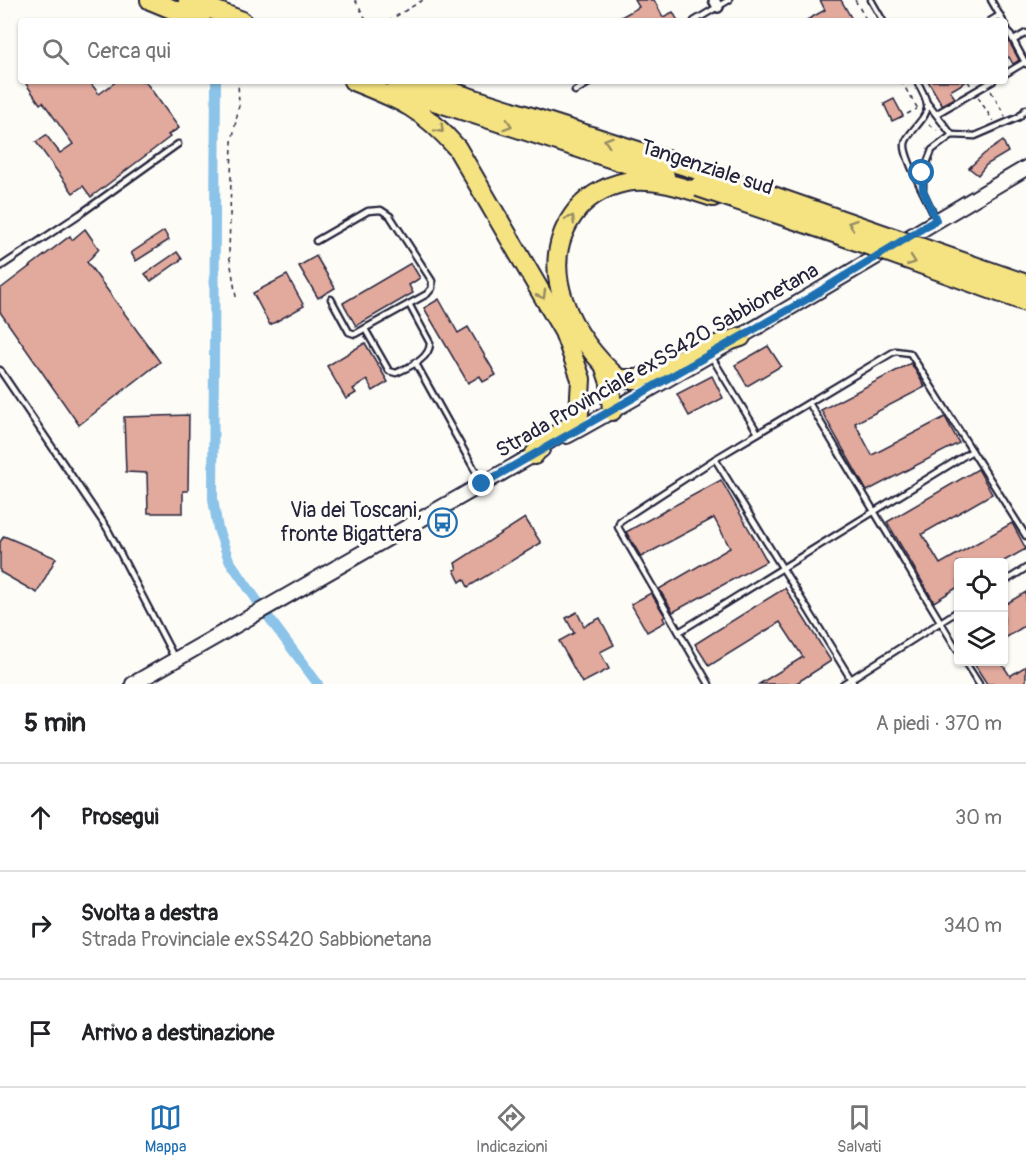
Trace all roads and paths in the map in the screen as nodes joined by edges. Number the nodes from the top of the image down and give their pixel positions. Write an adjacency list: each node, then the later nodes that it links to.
1 (150, 0): 11 (highway)
2 (188, 0): 12 (highway)
3 (356, 0): 13 (path)
4 (423, 0): 14 (path)
5 (729, 0): 9 (lane)
6 (855, 0): 16 (path)
7 (871, 0): 17 (lane)
8 (991, 0): 10 (lane)
9 (716, 3): 15 (lane)
10 (1000, 15): 18 (lane); 19 (lane)
11 (194, 18)
12 (234, 18)
13 (365, 18)
14 (393, 18)
15 (698, 18)
16 (865, 18)
17 (881, 18)
18 (995, 18)
19 (1002, 18)
20 (1008, 30): 22 (lane)
21 (1026, 33): 22 (lane)
22 (1014, 40): 23 (lane)
23 (1026, 63): 24 (lane)
24 (1008, 72)
25 (238, 84): 52 (path)
26 (360, 84): 62 (highway, one-way to 62)
27 (382, 84): 46 (highway, Tangenziale sud, one-way to 46)
28 (426, 84): 46 (highway, Tangenziale sud, one-way to 28)
29 (587, 84): 34 (lane)
30 (904, 84): 40 (path)
31 (918, 84): 36 (lane)
32 (970, 84): 35 (path)
33 (987, 84): 35 (lane); 39 (path)
34 (575, 91)
35 (975, 92): 38 (lane); 39 (path)
36 (928, 104): 38 (lane); 41 (lane)
37 (1026, 109): 42 (lane)
38 (936, 114): 43 (lane)
39 (1005, 117): 42 (path)
40 (899, 118)
41 (923, 119): 43 (path); 47 (lane)
42 (1009, 122): 43 (lane)
43 (951, 133): 47 (lane)
44 (178, 144): 50 (lane)
45 (1026, 168): 48 (main road, Strada Provinciale exSS420 Sabbionetana)
46 (700, 183): 51 (highway, Tangenziale sud, one-way to 46, bridge); 54 (highway, Tangenziale sud, one-way to 54, bridge); 60 (highway, one-way to 46)
47 (923, 190): 48 (lane)
48 (936, 220): 57 (main road, Strada Provinciale exSS420 Sabbionetana)
49 (316, 241): 55 (lane)
50 (0, 267)
51 (1026, 284)
52 (236, 297)
53 (331, 299): 56 (lane)
54 (1026, 302)
55 (409, 304): 56 (lane); 59 (lane)
56 (364, 328): 59 (lane)
57 (741, 337): 58 (main road, Strada Provinciale exSS420 Sabbionetana); 60 (highway)
58 (711, 355): 64 (main road, Strada Provinciale exSS420 Sabbionetana); 65 (lane)
59 (415, 362): 69 (lane)
60 (604, 366): 64 (highway)
61 (0, 370): 79 (lane)
62 (581, 379): 64 (highway); 67 (highway)
63 (809, 403): 65 (lane); 66 (lane); 70 (lane)
64 (612, 411): 67 (main road, Strada Provinciale exSS420 Sabbionetana)
65 (758, 433): 68 (lane)
66 (972, 451): 70 (lane); 71 (lane)
67 (534, 454): 69 (main road, Strada Provinciale exSS420 Sabbionetana)
68 (715, 459): 72 (lane); 77 (lane)
69 (482, 484): 79 (main road, Strada Provinciale exSS420 Sabbionetana)
70 (874, 512): 72 (lane); 76 (lane)
71 (1026, 536)
72 (782, 568): 77 (lane); 81 (lane)
73 (1026, 568): 74 (lane)
74 (1008, 579)
75 (956, 612): 76 (lane)
76 (941, 622): 78 (lane); 81 (lane)
77 (679, 632): 83 (lane)
78 (954, 644)
79 (175, 660): 82 (main road, Strada Provinciale exSS420 Sabbionetana)
80 (967, 666): 85 (lane)
81 (852, 682): 84 (lane)
82 (133, 684)
83 (710, 684)
84 (843, 684)
85 (978, 684)

